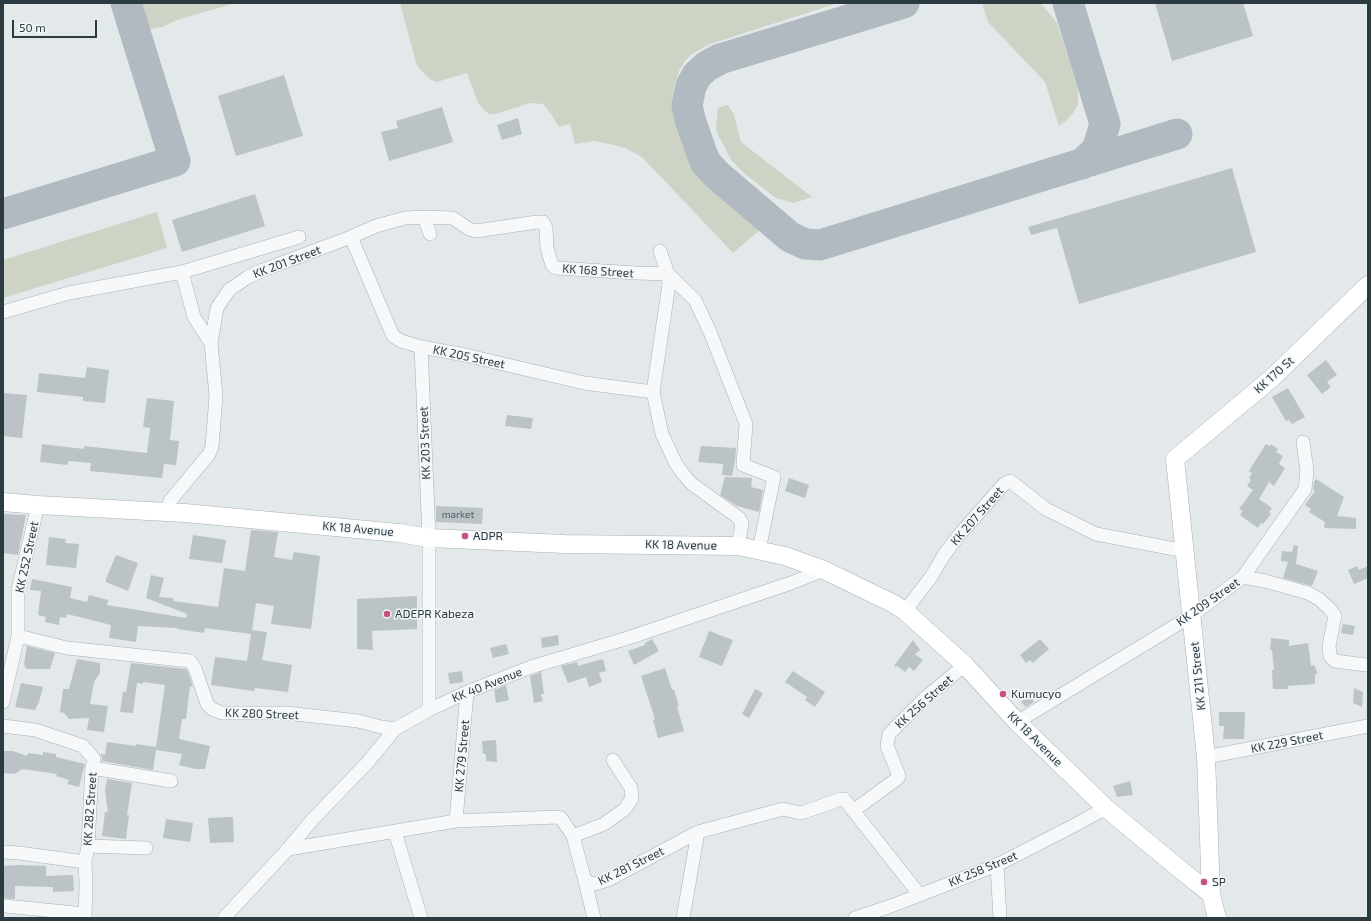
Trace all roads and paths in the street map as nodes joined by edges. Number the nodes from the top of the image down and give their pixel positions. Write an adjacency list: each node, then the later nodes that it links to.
1 (424, 217): 2 (street); 4 (street, KK 201 Street); 7 (street, KK 168 Street)
2 (430, 234)
3 (299, 237): 6 (street)
4 (351, 238): 10 (street, KK 201 Street); 11 (street, KK 205 Street)
5 (660, 251): 7 (street)
6 (182, 272): 9 (street); 10 (street)
7 (668, 274): 12 (street); 20 (street)
8 (1368, 285): 14 (main road, KK 170 St)
9 (3, 312)
10 (211, 343): 17 (street, KK 201 Street)
11 (421, 347): 12 (street, KK 205 Street); 18 (street, KK 203 Street)
12 (653, 392): 19 (street)
13 (1303, 442): 23 (street)
14 (1175, 459): 21 (main road, KK 211 Street)
15 (3, 502): 16 (main road, KK 18 Avenue)
16 (38, 505): 17 (main road, KK 18 Avenue); 26 (street, KK 252 Street)
17 (166, 512): 18 (main road, KK 18 Avenue)
18 (429, 538): 19 (main road, KK 18 Avenue); 31 (street, KK 203 Street)
19 (738, 546): 20 (main road, KK 18 Avenue)
20 (759, 550): 22 (main road, KK 18 Avenue)
21 (1185, 551): 24 (street, KK 207 Street); 25 (main road, KK 211 Street)
22 (824, 570): 24 (main road, KK 18 Avenue); 29 (street, KK 40 Avenue)
23 (1243, 577): 25 (street, KK 209 Street); 28 (street, KK 209 Street)
24 (904, 611): 27 (main road, KK 18 Avenue)
25 (1191, 616): 32 (street, KK 209 Street); 36 (main road, KK 211 Street)
26 (18, 636): 30 (street, KK 252 Street); 35 (street, KK 280 Street)
27 (965, 665): 32 (main road, KK 18 Avenue); 41 (street, KK 256 Street)
28 (1366, 665)
29 (467, 692): 31 (street, KK 40 Avenue); 42 (street, KK 279 Street)
30 (3, 702)
31 (429, 710): 35 (street, KK 40 Avenue)
32 (1017, 722): 40 (main road, KK 18 Avenue)
33 (3, 726): 38 (street, KK 282 Street)
34 (1368, 726): 36 (street, KK 229 Street)
35 (395, 729): 48 (street, KK 40 Avenue)
36 (1206, 757): 54 (main road, KK 211 Street)
37 (613, 760): 45 (street)
38 (92, 768): 39 (street); 46 (street, KK 282 Street)
39 (171, 781)
40 (1106, 808): 51 (street, KK 258 Street); 54 (main road, KK 18 Avenue)
41 (853, 811): 44 (street, KK 281 Street); 53 (street, KK 281 Street)
42 (456, 821): 43 (street, KK 281 Street); 45 (street, KK 281 Street)
43 (395, 832): 48 (street, KK 281 Street); 59 (street)
44 (698, 832): 52 (street, KK 281 Street); 55 (street)
45 (573, 836): 52 (street, KK 281 Street)
46 (88, 846): 47 (street); 50 (street, KK 282 Street)
47 (146, 848)
48 (288, 849): 58 (street, KK 40 Avenue)
49 (3, 852): 50 (street, KK 282 Street)
50 (85, 862): 57 (street, KK 282 Street)
51 (997, 864): 53 (street, KK 258 Street); 64 (street)
52 (585, 881): 60 (street)
53 (919, 894): 63 (street, KK 258 Street)
54 (1211, 894): 65 (main road)
55 (686, 900): 61 (street); 62 (street)
56 (5, 906): 57 (street)
57 (85, 916)
58 (224, 918)
59 (419, 918)
60 (594, 918)
61 (677, 918)
62 (683, 918)
63 (855, 918)
64 (1000, 918)
65 (1218, 918)

